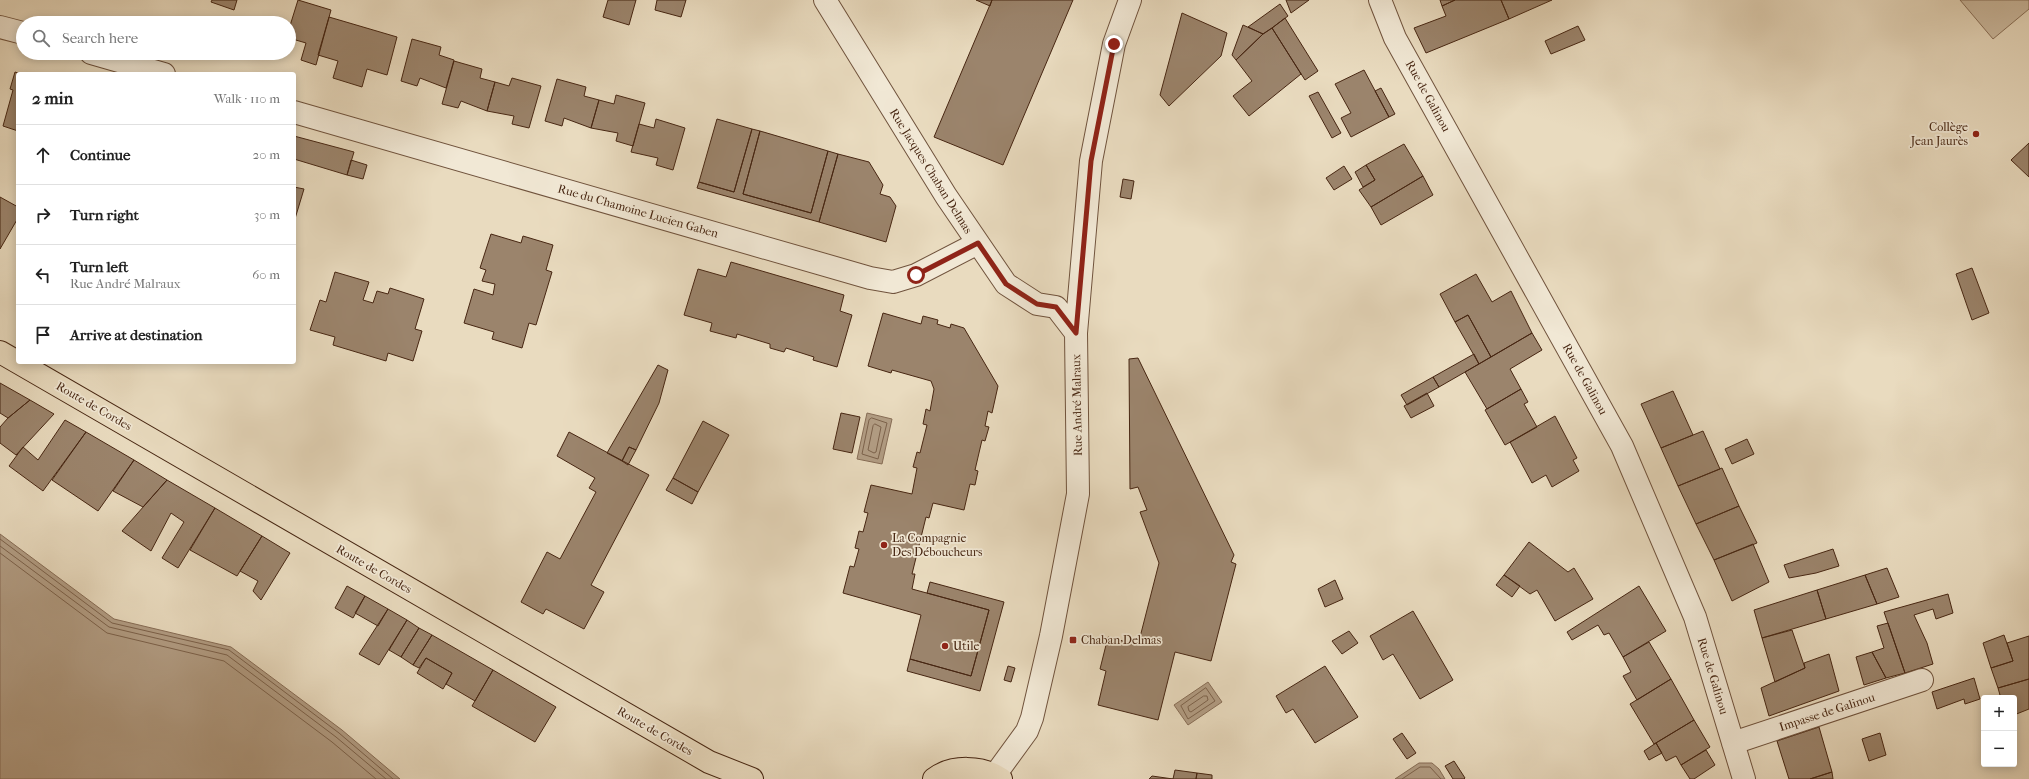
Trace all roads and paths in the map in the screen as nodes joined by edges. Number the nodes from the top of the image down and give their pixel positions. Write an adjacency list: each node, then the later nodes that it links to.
1 (825, 0): 9 (street, Rue Jacques Chaban Delmas)
2 (1130, 0): 10 (street, Rue André Malraux)
3 (1380, 0): 15 (street, Rue de Galinou)
4 (0, 27): 5 (street)
5 (16, 31)
6 (115, 60): 7 (street)
7 (157, 72)
8 (296, 113): 9 (street, Rue du Chamoine Lucien Gaben)
9 (978, 243): 10 (street, Rue Jacques Chaban Delmas)
10 (1076, 333): 16 (street, Rue André Malraux)
11 (0, 352): 12 (main road, Route de Cordes)
12 (16, 361)
13 (21, 364): 17 (main road, Route de Cordes)
14 (1922, 680): 15 (street, Impasse de Galinou)
15 (1733, 743): 19 (street, Rue de Galinou)
16 (998, 777): 18 (main road)
17 (752, 779)
18 (934, 779)
19 (1744, 779)

